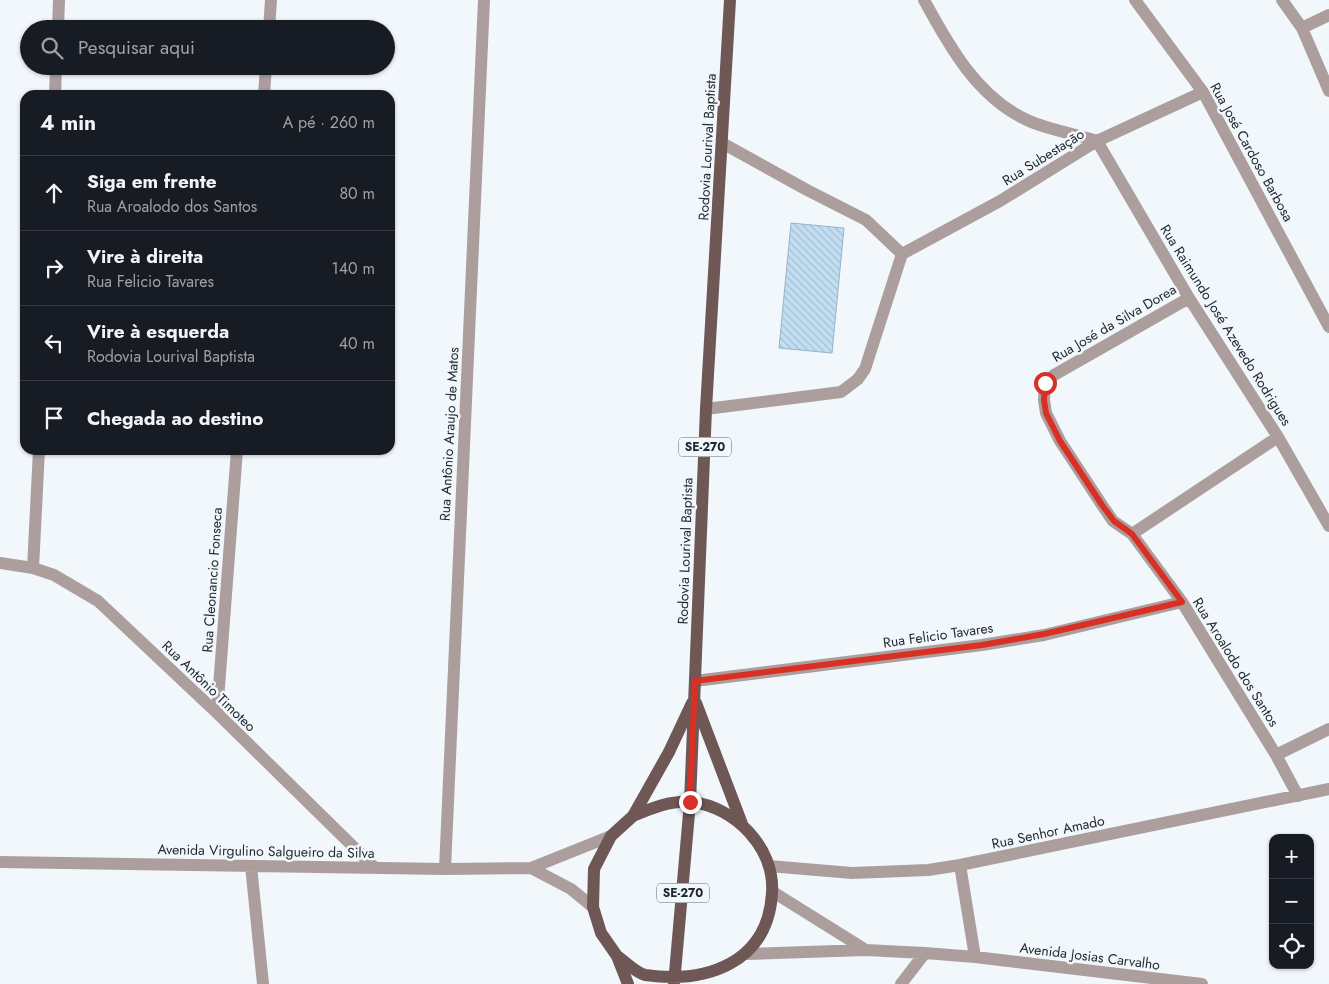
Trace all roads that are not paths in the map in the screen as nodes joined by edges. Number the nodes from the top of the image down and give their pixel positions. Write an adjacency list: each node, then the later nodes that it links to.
1 (59, 0): 9 (street)
2 (271, 0): 10 (street)
3 (484, 0): 50 (street, Rua Antônio Araujo de Matos)
4 (730, 0): 19 (main road, Rodovia Lourival Baptista / SE-270)
5 (924, 0): 18 (street)
6 (1135, 0): 17 (street, Rua José Cardoso Barbosa)
7 (1282, 0): 11 (street)
8 (1329, 15): 11 (street)
9 (58, 20)
10 (270, 20)
11 (1302, 28): 16 (street)
12 (56, 75): 14 (street)
13 (265, 75): 15 (street)
14 (55, 90)
15 (264, 90)
16 (1329, 91)
17 (1203, 92): 18 (street, Rua Subestação); 22 (street, Rua José Cardoso Barbosa)
18 (1097, 141): 20 (street, Rua Subestação); 21 (street, Rua Raimundo José Azevedo Rodrigues)
19 (722, 143): 20 (street); 24 (main road, Rodovia Lourival Baptista / SE-270)
20 (902, 254): 24 (street)
21 (1190, 298): 23 (street, Rua José da Silva Dorea); 25 (street, Rua Raimundo José Azevedo Rodrigues)
22 (1329, 327)
23 (1054, 374): 29 (street, Rua Aroalodo dos Santos)
24 (706, 409): 33 (main road, Rodovia Lourival Baptista / SE-270)
25 (1278, 437): 28 (street, Rua Raimundo José Azevedo Rodrigues); 29 (street)
26 (39, 455): 31 (street)
27 (237, 455): 35 (street, Rua Cleonancio Fonseca)
28 (1329, 526)
29 (1132, 534): 32 (street, Rua Aroalodo dos Santos)
30 (0, 563): 31 (street, Rua Antônio Timoteo)
31 (34, 568): 35 (street, Rua Antônio Timoteo)
32 (1182, 602): 33 (street, Rua Felicio Tavares); 37 (street, Rua Aroalodo dos Santos)
33 (695, 681): 34 (main road, Rodovia Lourival Baptista / SE-270)
34 (694, 698): 40 (main road, Rodovia Lourival Baptista / SE-270); 41 (main road); 42 (main road)
35 (217, 713): 48 (street, Rua Antônio Timoteo)
36 (1329, 729): 37 (street)
37 (1276, 755): 39 (street, Rua Aroalodo dos Santos)
38 (1329, 789): 39 (street, Rua Senhor Amado)
39 (1298, 796): 47 (street, Rua Senhor Amado)
40 (690, 802): 41 (main road); 42 (main road); 60 (main road, Rodovia Lourival Baptista / SE-270)
41 (633, 816): 43 (main road)
42 (742, 824): 46 (main road)
43 (611, 836): 49 (street, Avenida Virgulino Salgueiro da Silva); 52 (main road)
44 (0, 862): 45 (street, Avenida Virgulino Salgueiro da Silva)
45 (251, 866): 48 (street, Avenida Virgulino Salgueiro da Silva); 58 (street)
46 (769, 866): 47 (street, Rua Senhor Amado); 51 (main road)
47 (960, 866): 57 (street)
48 (375, 868): 50 (street, Avenida Virgulino Salgueiro da Silva)
49 (531, 868): 50 (street, Avenida Virgulino Salgueiro da Silva); 52 (street)
50 (445, 870)
51 (772, 892): 53 (street, Avenida Josias Carvalho); 55 (main road)
52 (592, 906): 56 (main road)
53 (866, 950): 54 (street, Avenida Josias Carvalho); 55 (street, Avenida Josias Carvalho)
54 (925, 953): 57 (street, Avenida Josias Carvalho); 61 (street)
55 (748, 954): 60 (main road)
56 (617, 956): 59 (main road); 60 (main road)
57 (975, 957): 62 (street, Avenida Josias Carvalho)
58 (263, 984)
59 (628, 984)
60 (674, 984)
61 (901, 984)
62 (1202, 984)

